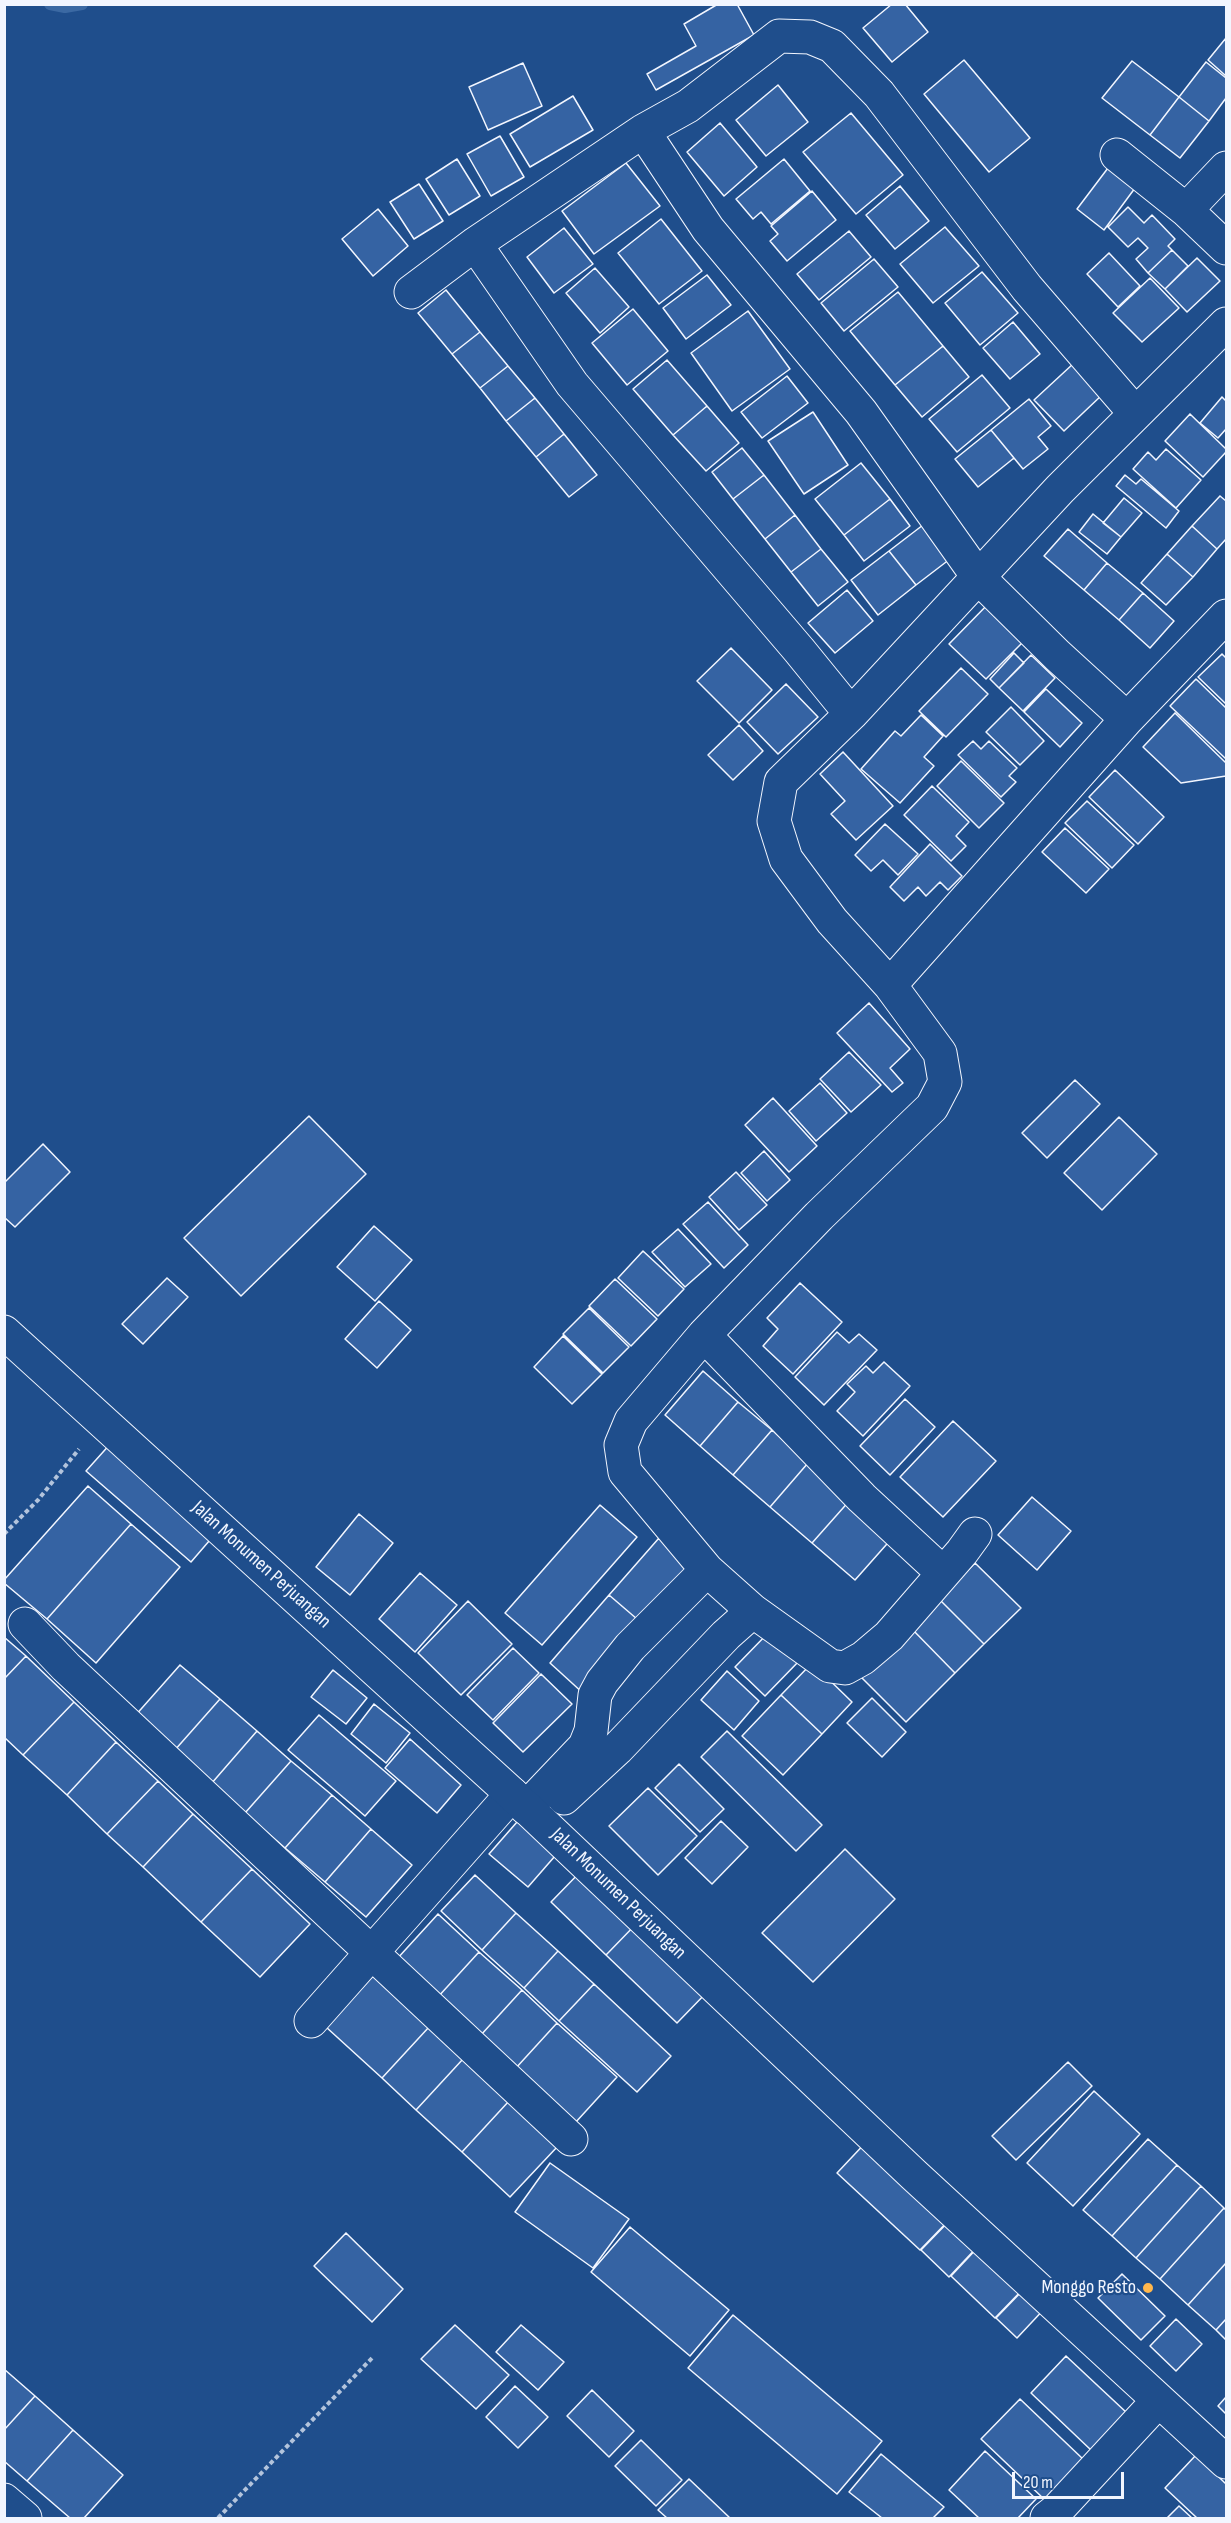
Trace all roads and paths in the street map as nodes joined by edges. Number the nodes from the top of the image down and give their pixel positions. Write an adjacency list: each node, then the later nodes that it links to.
1 (643, 131): 5 (street); 9 (street); 10 (street)
2 (1117, 154): 4 (street)
3 (1227, 168): 4 (street)
4 (1186, 210): 6 (street)
5 (475, 244): 7 (street); 12 (street)
6 (1227, 248)
7 (411, 292)
8 (1227, 324): 9 (street)
9 (1135, 413): 10 (street)
10 (979, 578): 12 (street); 13 (street)
11 (1227, 616): 13 (street)
12 (851, 714): 14 (street)
13 (1127, 719): 14 (street)
14 (890, 985): 16 (street)
15 (4, 1332): 17 (street, Jalan Monumen Perjuangan)
16 (704, 1335): 20 (street); 21 (street)
17 (101, 1420): 18 (path); 24 (street, Jalan Monumen Perjuangan)
18 (4, 1534)
19 (975, 1534): 21 (street)
20 (707, 1570): 22 (street); 24 (street)
21 (943, 1573): 22 (street)
22 (753, 1611): 24 (street)
23 (25, 1624): 25 (street)
24 (526, 1807): 25 (street); 29 (street, Jalan Monumen Perjuangan)
25 (371, 1952): 26 (street); 27 (street)
26 (311, 2021)
27 (571, 2139)
28 (373, 2356): 33 (path)
29 (1158, 2401): 30 (street, Jalan Monumen Perjuangan); 34 (street)
30 (1227, 2462)
31 (4, 2500): 32 (street)
32 (25, 2518)
33 (218, 2518)
34 (1047, 2518)

